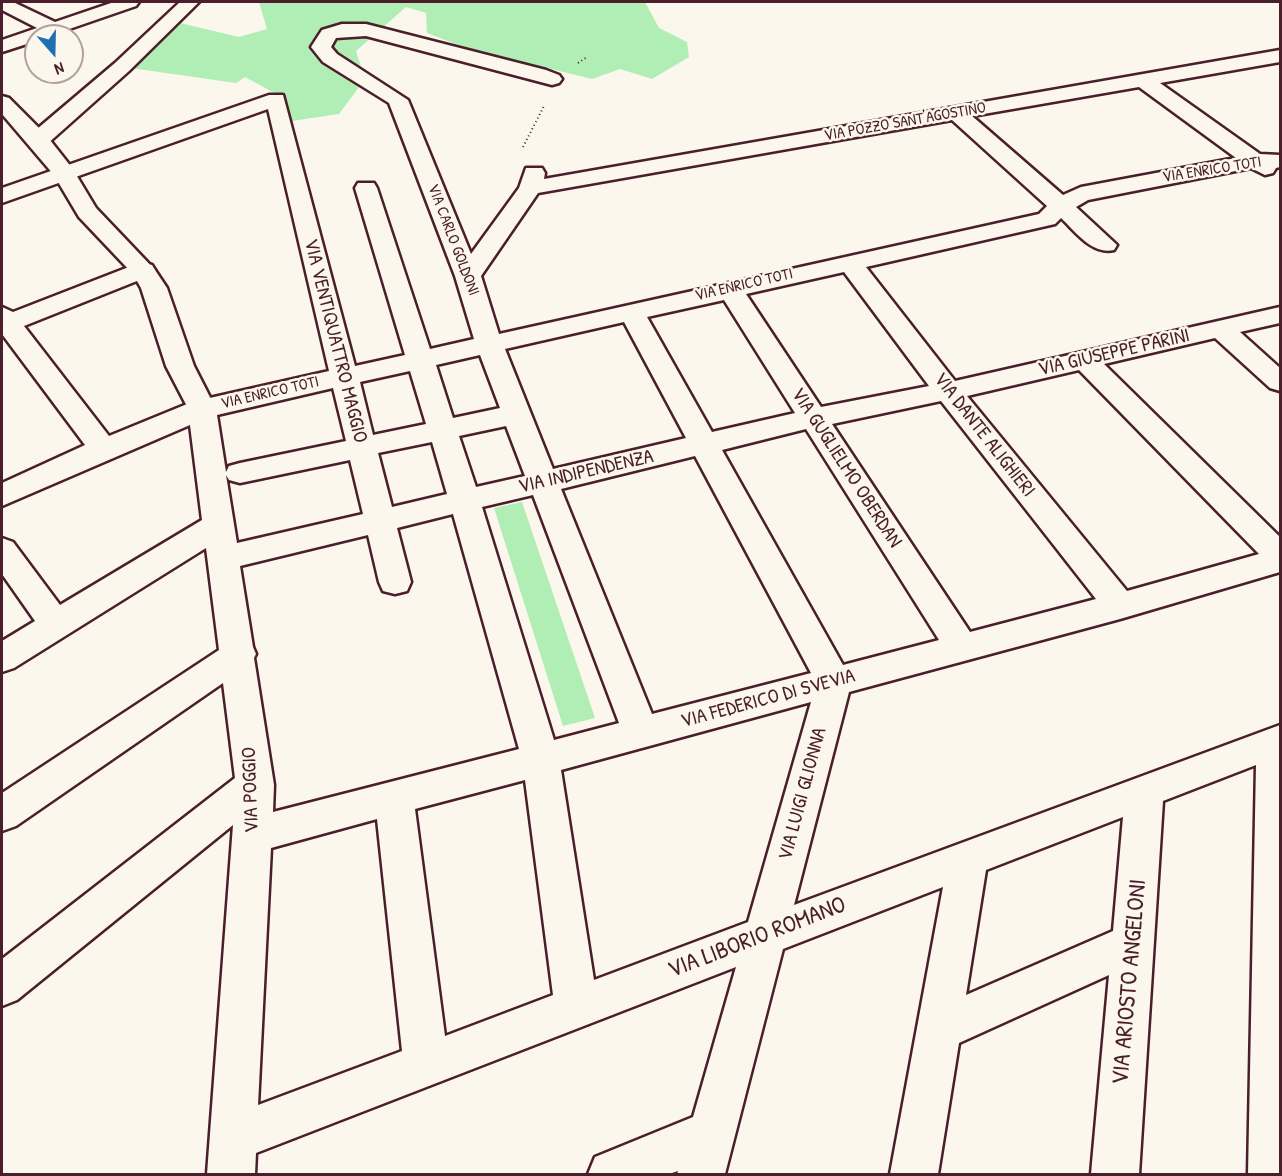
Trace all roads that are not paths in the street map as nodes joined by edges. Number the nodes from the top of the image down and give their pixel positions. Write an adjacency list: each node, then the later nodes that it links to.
1 (130, 2): 5 (street)
2 (190, 2): 13 (street)
3 (2, 3): 4 (street)
4 (45, 24)
5 (65, 24)
6 (24, 38): 7 (street)
7 (2, 46)
8 (1281, 56): 10 (street, VIA POZZO SANT'AGOSTINO)
9 (552, 79): 24 (street, VIA CARLO GOLDONI)
10 (1142, 80): 12 (street, VIA POZZO SANT'AGOSTINO); 14 (street)
11 (2, 103): 13 (street, VIA POGGIO)
12 (956, 113): 20 (street); 24 (street, VIA POZZO SANT'AGOSTINO)
13 (38, 140): 16 (street, VIA POGGIO)
14 (1254, 161): 15 (street, VIA ENRICO TOTI); 17 (street); 20 (street, VIA ENRICO TOTI)
15 (1281, 161)
16 (64, 173): 19 (street); 23 (street, VIA POGGIO); 33 (street, VIA VENTIQUATTRO MAGGIO)
17 (1281, 179)
18 (366, 188): 31 (street)
19 (2, 196)
20 (1061, 206): 21 (street); 22 (street, VIA ENRICO TOTI)
21 (1105, 245)
22 (849, 262): 25 (street, VIA ENRICO TOTI); 35 (street, VIA DANTE ALIGHIERI)
23 (143, 270): 28 (street); 36 (street, VIA POGGIO)
24 (468, 276): 30 (street, VIA CARLO GOLDONI)
25 (730, 289): 26 (street, VIA ENRICO TOTI); 38 (street, VIA GUGLIELMO OBERDAN)
26 (631, 311): 30 (street, VIA ENRICO TOTI); 40 (street)
27 (1281, 315): 29 (street, VIA GIUSEPPE PARINI)
28 (4, 322): 41 (street)
29 (1221, 329): 32 (street, VIA GIUSEPPE PARINI); 34 (street)
30 (489, 344): 31 (street, VIA ENRICO TOTI); 37 (street, VIA CARLO GOLDONI)
31 (419, 359): 33 (street, VIA ENRICO TOTI); 39 (street)
32 (1085, 360): 35 (street, VIA GIUSEPPE PARINI); 50 (street)
33 (344, 377): 36 (street, VIA ENRICO TOTI); 42 (street, VIA VENTIQUATTRO MAGGIO)
34 (1281, 382)
35 (948, 391): 38 (street, VIA INDIPENDENZA); 52 (street, VIA DANTE ALIGHIERI)
36 (202, 409): 41 (street, VIA ENRICO TOTI); 48 (street, VIA POGGIO)
37 (517, 414): 39 (street); 44 (street, VIA CARLO GOLDONI)
38 (814, 418): 40 (street, VIA INDIPENDENZA); 54 (street, VIA GUGLIELMO OBERDAN)
39 (441, 430): 42 (street); 46 (street)
40 (703, 444): 44 (street, VIA INDIPENDENZA); 57 (street)
41 (103, 448): 45 (street, VIA ENRICO TOTI)
42 (362, 448): 43 (street); 47 (street, VIA VENTIQUATTRO MAGGIO)
43 (240, 473)
44 (544, 482): 46 (street, VIA INDIPENDENZA); 58 (street, VIA CARLO GOLDONI)
45 (2, 495)
46 (465, 501): 47 (street, VIA INDIPENDENZA); 60 (street)
47 (380, 521): 48 (street, VIA INDIPENDENZA); 51 (street, VIA VENTIQUATTRO MAGGIO)
48 (221, 542): 53 (street, VIA INDIPENDENZA); 55 (street, VIA POGGIO)
49 (2, 550): 53 (street)
50 (1281, 558): 52 (street, VIA FEDERICO DI SVEVIA)
51 (395, 582)
52 (1120, 606): 54 (street, VIA FEDERICO DI SVEVIA)
53 (56, 625): 56 (street, VIA INDIPENDENZA)
54 (963, 648): 57 (street, VIA FEDERICO DI SVEVIA)
55 (238, 654): 61 (street, VIA POGGIO); 64 (street)
56 (2, 658)
57 (834, 682): 58 (street, VIA FEDERICO DI SVEVIA); 67 (street, VIA LUIGI GLIONNA)
58 (640, 733): 60 (street, VIA FEDERICO DI SVEVIA)
59 (1278, 741): 62 (street, VIA LIBORIO ROMANO); 78 (street)
60 (541, 759): 63 (street, VIA FEDERICO DI SVEVIA); 70 (street)
61 (255, 785): 65 (street, VIA POGGIO); 69 (street)
62 (1145, 790): 66 (street, VIA LIBORIO ROMANO); 68 (street, VIA ARIOSTO ANGELONI)
63 (394, 798): 65 (street, VIA FEDERICO DI SVEVIA); 72 (street)
64 (2, 814)
65 (254, 835): 74 (street, VIA POGGIO)
66 (968, 857): 67 (street, VIA LIBORIO ROMANO); 71 (street)
67 (764, 935): 70 (street, VIA LIBORIO ROMANO); 73 (street, VIA LUIGI GLIONNA)
68 (1133, 943): 71 (street); 77 (street, VIA ARIOSTO ANGELONI)
69 (2, 985)
70 (576, 1006): 72 (street, VIA LIBORIO ROMANO)
71 (938, 1030): 76 (street)
72 (426, 1065): 74 (street, VIA LIBORIO ROMANO)
73 (706, 1154): 75 (street)
74 (232, 1156)
75 (612, 1174)
76 (914, 1174)
77 (1114, 1174)
78 (1272, 1174)

